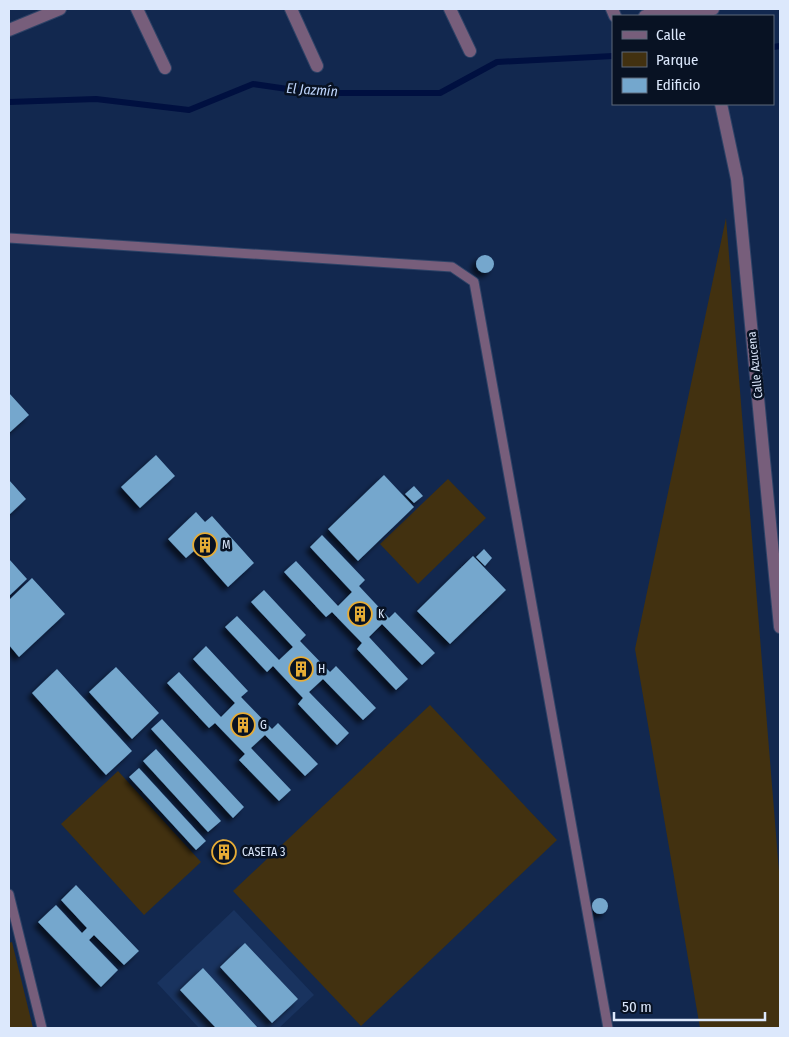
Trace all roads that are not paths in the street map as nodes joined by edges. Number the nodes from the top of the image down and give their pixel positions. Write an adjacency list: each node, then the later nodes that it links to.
1 (60, 9): 8 (street)
2 (137, 9): 11 (street)
3 (291, 9): 10 (street)
4 (450, 9): 9 (street)
5 (713, 9): 6 (street)
6 (700, 12): 7 (street)
7 (659, 15)
8 (9, 30)
9 (470, 51)
10 (317, 66)
11 (165, 68)
12 (721, 105): 14 (street, Calle Azucena)
13 (9, 238): 18 (lane)
14 (775, 516): 15 (street, Calle Azucena)
15 (780, 627)
16 (9, 894): 17 (lane)
17 (42, 1028)
18 (608, 1028)

